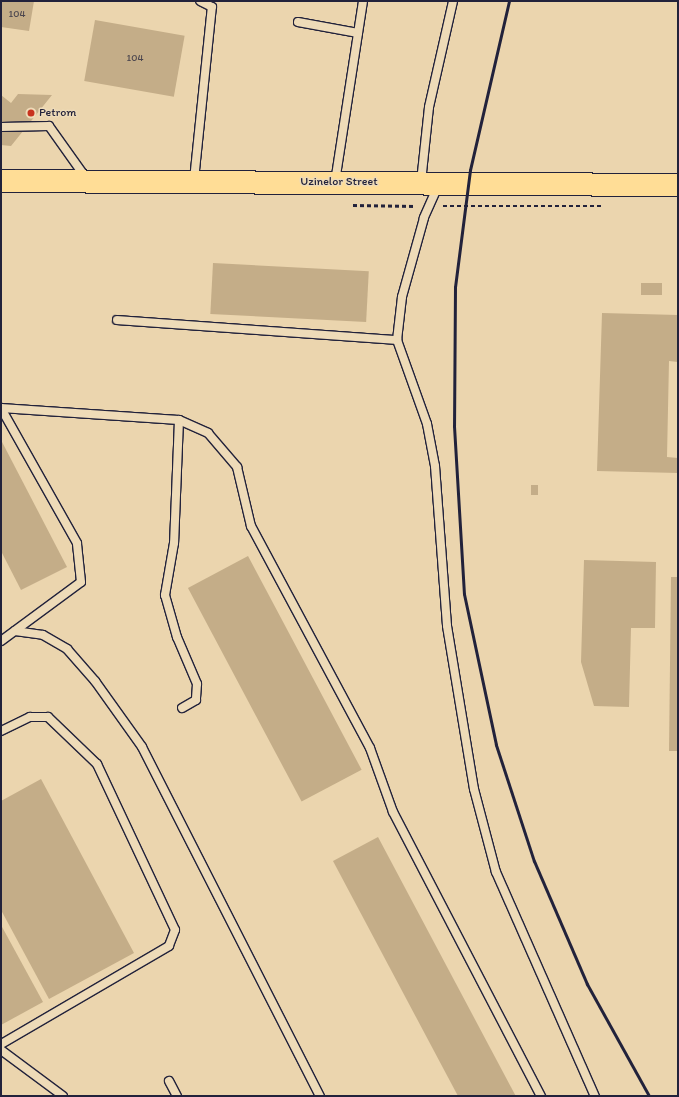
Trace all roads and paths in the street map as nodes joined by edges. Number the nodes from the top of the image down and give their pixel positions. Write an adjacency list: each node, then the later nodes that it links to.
1 (200, 1): 9 (lane)
2 (363, 1): 5 (lane)
3 (453, 1): 11 (lane)
4 (298, 22): 5 (lane)
5 (358, 34): 10 (lane)
6 (1, 127): 7 (lane)
7 (88, 180): 8 (main road, Uzinelor Street); 9 (main road, Uzinelor Street)
8 (1, 181)
9 (194, 181): 10 (main road, Uzinelor Street)
10 (335, 182): 11 (main road, Uzinelor Street)
11 (430, 183): 12 (main road, Uzinelor Street); 14 (lane)
12 (678, 185)
13 (117, 320): 14 (lane)
14 (397, 340): 27 (lane)
15 (179, 420): 16 (lane); 18 (lane); 26 (lane)
16 (15, 631): 17 (lane); 25 (lane)
17 (1, 641)
18 (182, 708)
19 (1, 731): 20 (lane)
20 (1, 1044)
21 (1, 1050): 23 (lane)
22 (169, 1081): 24 (lane)
23 (63, 1096)
24 (177, 1096)
25 (320, 1096)
26 (541, 1096)
27 (595, 1096)

